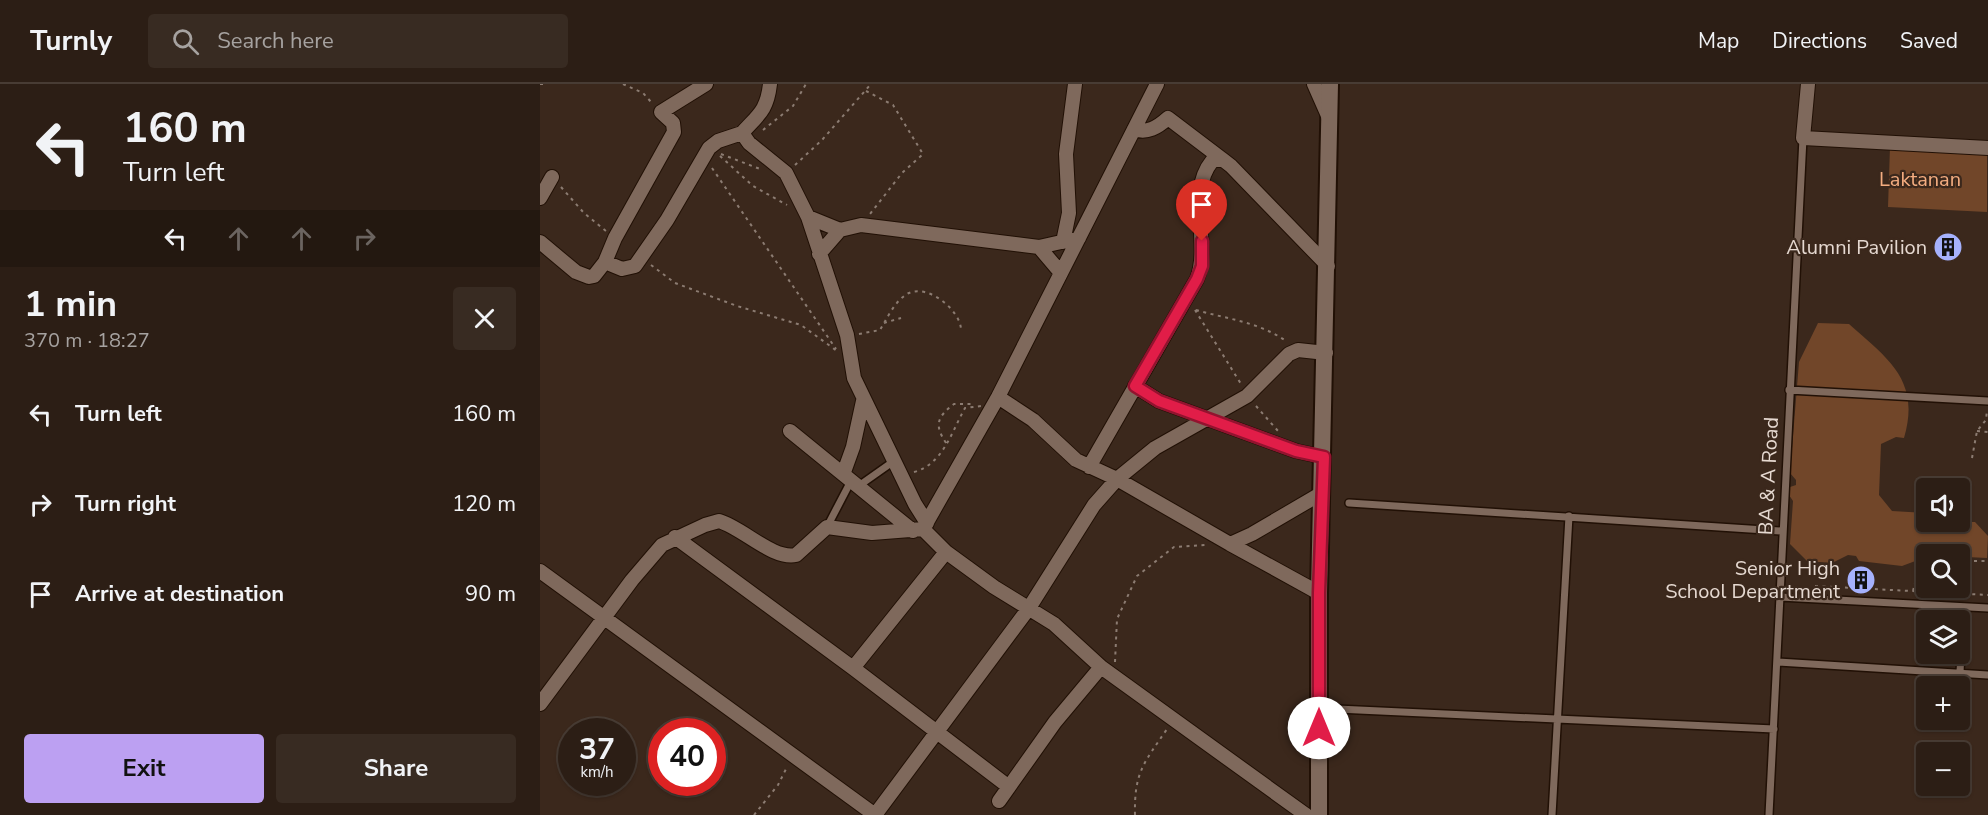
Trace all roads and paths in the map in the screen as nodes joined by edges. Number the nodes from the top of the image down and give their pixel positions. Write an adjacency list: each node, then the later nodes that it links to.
1 (540, 84): 2 (path)
2 (545, 84)
3 (623, 84): 14 (path)
4 (706, 84): 14 (street)
5 (770, 84): 17 (street)
6 (806, 84): 17 (path)
7 (872, 84): 13 (path)
8 (1076, 84): 32 (street)
9 (1157, 84): 16 (street)
10 (1314, 84): 15 (street)
11 (1330, 84): 15 (street)
12 (1808, 84): 18 (street)
13 (866, 91): 23 (path); 27 (path)
14 (661, 112): 29 (street)
15 (1329, 120): 37 (street)
16 (1134, 129): 21 (street); 30 (street)
17 (743, 133): 20 (street); 23 (street)
18 (1803, 138): 19 (street); 49 (lane, BA & A Road)
19 (1988, 148)
20 (706, 152): 22 (path); 26 (path); 35 (street); 45 (path)
21 (1221, 159): 37 (street); 39 (street)
22 (765, 170)
23 (786, 173): 26 (street)
24 (552, 177): 25 (street); 29 (path)
25 (540, 198)
26 (808, 217): 28 (street); 34 (street)
27 (861, 225): 28 (street); 33 (street)
28 (840, 230): 34 (street)
29 (615, 238): 36 (street)
30 (1079, 238): 32 (street); 38 (street)
31 (540, 242): 36 (street)
32 (1063, 242): 33 (street)
33 (1039, 247): 38 (street)
34 (819, 254): 43 (street)
35 (642, 258): 36 (street); 45 (path)
36 (605, 262)
37 (1328, 266): 46 (street)
38 (1061, 273): 52 (street)
39 (1185, 300): 44 (path); 48 (street)
40 (901, 318): 41 (path)
41 (884, 323): 42 (path); 43 (path)
42 (961, 330)
43 (847, 335): 47 (street)
44 (1298, 350): 46 (street); 54 (street)
45 (838, 351): 47 (path)
46 (1326, 353): 59 (street)
47 (850, 362): 50 (street)
48 (1135, 386): 54 (street); 62 (street)
49 (1789, 390): 51 (lane); 71 (lane, BA & A Road)
50 (863, 401): 61 (street); 64 (street)
51 (1988, 401): 56 (path)
52 (995, 402): 53 (path); 62 (street); 70 (street)
53 (974, 405): 58 (path); 58 (path)
54 (1209, 419): 59 (street); 65 (street)
55 (790, 430): 64 (street)
56 (1977, 431): 57 (path); 60 (path)
57 (1988, 432)
58 (946, 443): 63 (path)
59 (1324, 457): 66 (street)
60 (1972, 458)
61 (894, 461): 63 (street); 64 (lane)
62 (1089, 467): 65 (street)
63 (902, 476): 70 (street)
64 (852, 479): 69 (lane); 70 (street)
65 (1117, 479): 73 (street); 86 (street)
66 (1322, 493): 73 (street); 82 (street)
67 (1349, 503): 68 (lane)
68 (1569, 516): 71 (lane); 97 (lane)
69 (827, 527): 70 (street); 72 (street)
70 (921, 528): 75 (street)
71 (1782, 531): 84 (lane, BA & A Road)
72 (675, 537): 88 (street); 91 (street)
73 (1230, 544): 82 (street)
74 (1207, 545): 94 (path)
75 (946, 552): 86 (street); 91 (street)
76 (1970, 561): 77 (path)
77 (1988, 561)
78 (540, 571): 88 (street)
79 (1916, 579): 81 (path)
80 (1815, 586): 81 (path)
81 (1913, 591): 83 (path)
82 (1319, 593): 108 (street)
83 (1988, 595)
84 (1780, 597): 85 (lane); 89 (lane, BA & A Road)
85 (1963, 607): 87 (lane); 92 (lane)
86 (1029, 608): 90 (street); 100 (street)
87 (1988, 608)
88 (604, 618): 95 (street); 101 (street)
89 (1778, 662): 92 (lane); 99 (lane, BA & A Road)
90 (1101, 667): 94 (street); 102 (street)
91 (853, 668): 100 (street)
92 (1960, 673): 93 (lane)
93 (1988, 675)
94 (1115, 676): 98 (street)
95 (540, 704)
96 (1337, 709): 97 (lane)
97 (1558, 718): 99 (lane); 109 (lane)
98 (1174, 719): 106 (path); 107 (street)
99 (1774, 729): 110 (lane, BA & A Road)
100 (935, 731): 102 (street); 104 (street)
101 (792, 757): 104 (street); 105 (path)
102 (1009, 787): 103 (street)
103 (999, 801)
104 (872, 814)
105 (754, 815)
106 (1135, 815)
107 (1306, 815)
108 (1319, 815)
109 (1552, 815)
110 (1769, 815)

